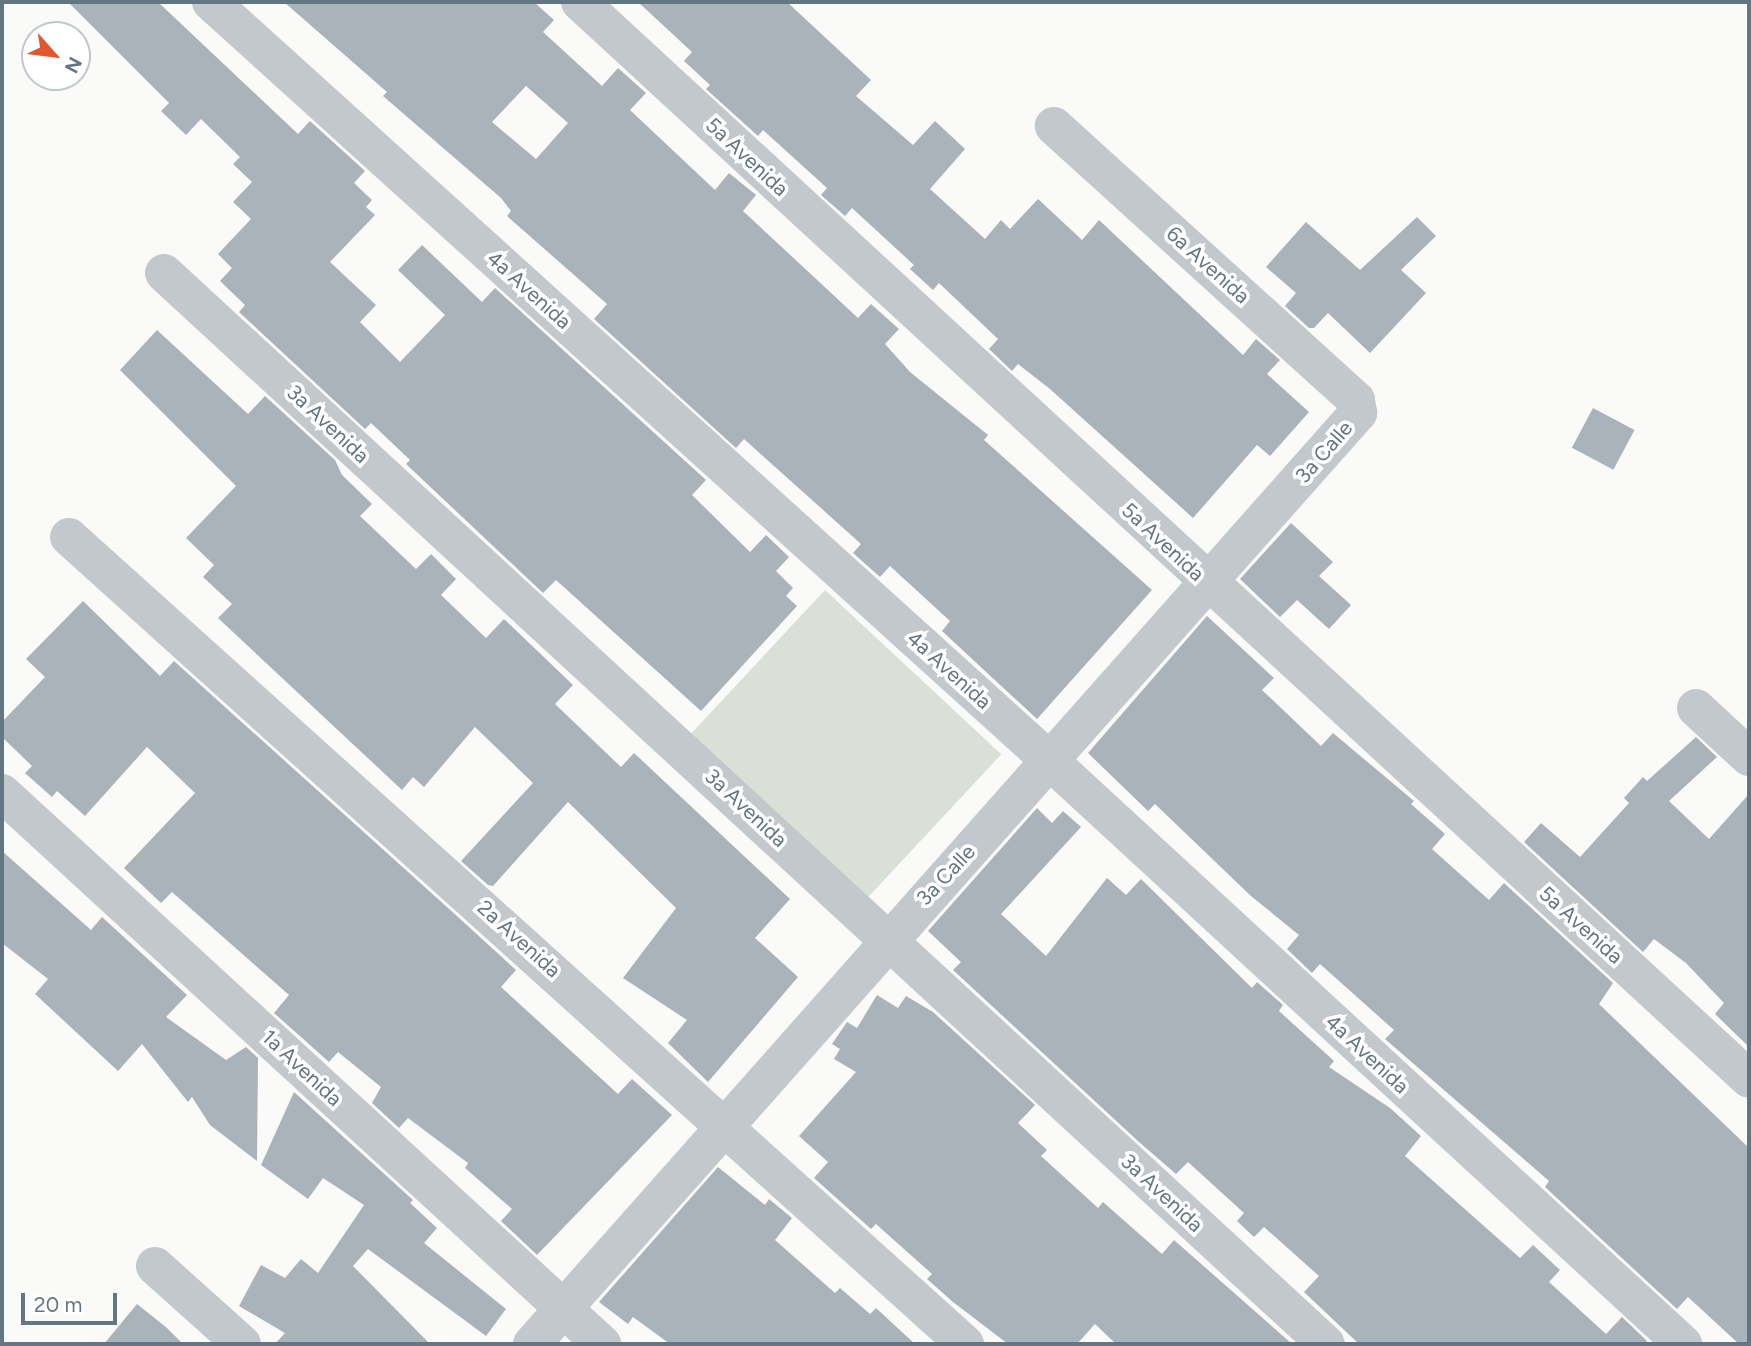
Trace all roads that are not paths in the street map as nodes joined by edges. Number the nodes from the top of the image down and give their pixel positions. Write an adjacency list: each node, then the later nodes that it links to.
1 (211, 2): 10 (street, 4a Avenida)
2 (580, 2): 7 (street, 5a Avenida)
3 (1054, 125): 5 (street, 6a Avenida)
4 (164, 273): 12 (street, 3a Avenida)
5 (1360, 406): 7 (street, 3a Calle)
6 (69, 537): 14 (street, 2a Avenida)
7 (1208, 584): 10 (street, 3a Calle); 13 (street, 5a Avenida)
8 (1696, 708): 9 (street)
9 (1749, 757)
10 (1050, 761): 12 (street, 3a Calle); 22 (street, 4a Avenida)
11 (2, 793): 16 (street, 1a Avenida)
12 (888, 938): 14 (street, 3a Calle); 21 (street, 3a Avenida)
13 (1749, 1079)
14 (725, 1124): 16 (street, 3a Calle); 20 (street, 2a Avenida)
15 (155, 1266): 17 (street)
16 (563, 1308): 18 (street, 3a Calle); 19 (street, 1a Avenida)
17 (242, 1344)
18 (532, 1344)
19 (602, 1344)
20 (965, 1344)
21 (1326, 1344)
22 (1683, 1344)

